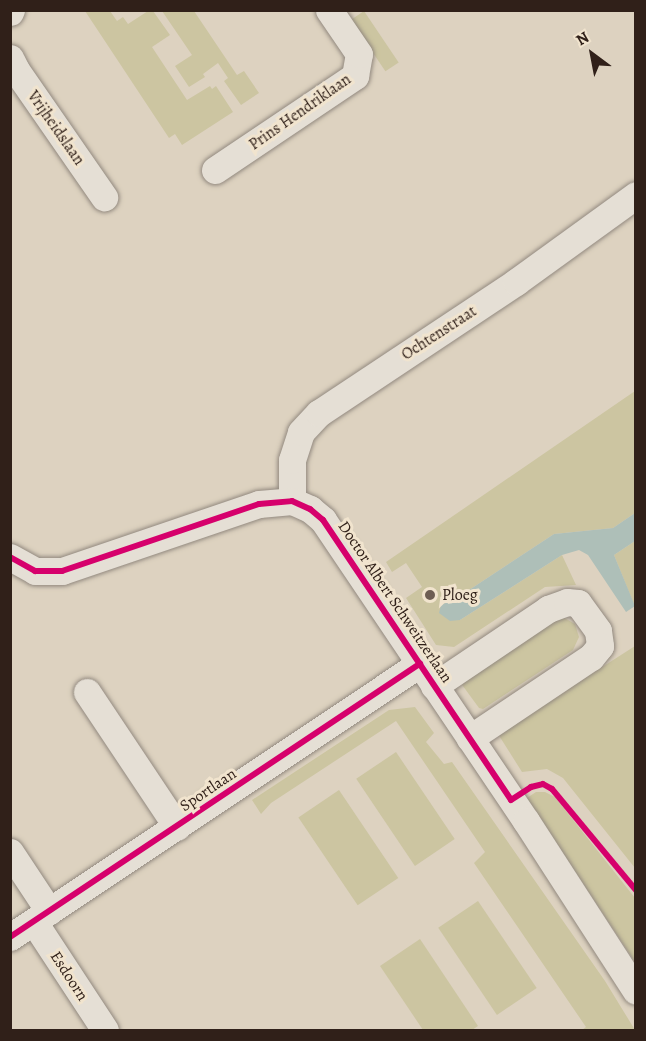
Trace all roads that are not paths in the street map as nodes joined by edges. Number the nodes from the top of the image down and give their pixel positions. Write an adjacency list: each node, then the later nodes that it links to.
1 (329, 10): 3 (street, Prins Hendriklaan)
2 (10, 58): 5 (street, Vrijheidslaan)
3 (215, 170)
4 (636, 195): 6 (street, Ochtenstraat)
5 (104, 196)
6 (292, 501): 7 (street); 8 (street, Doctor Albert Schweitzerlaan)
7 (10, 557)
8 (427, 675): 10 (street, Doctor Albert Schweitzerlaan); 10 (street, Doctor Albert Schweitzerlaan); 11 (street, Sportlaan)
9 (87, 692): 11 (street, Sportlaan)
10 (470, 738): 15 (street, Doctor Albert Schweitzerlaan)
11 (177, 827): 13 (street, Sportlaan)
12 (10, 852): 13 (street, Esdoorn)
13 (41, 917): 14 (street, Sportlaan); 16 (street, Esdoorn)
14 (10, 937)
15 (636, 991)
16 (105, 1030)

